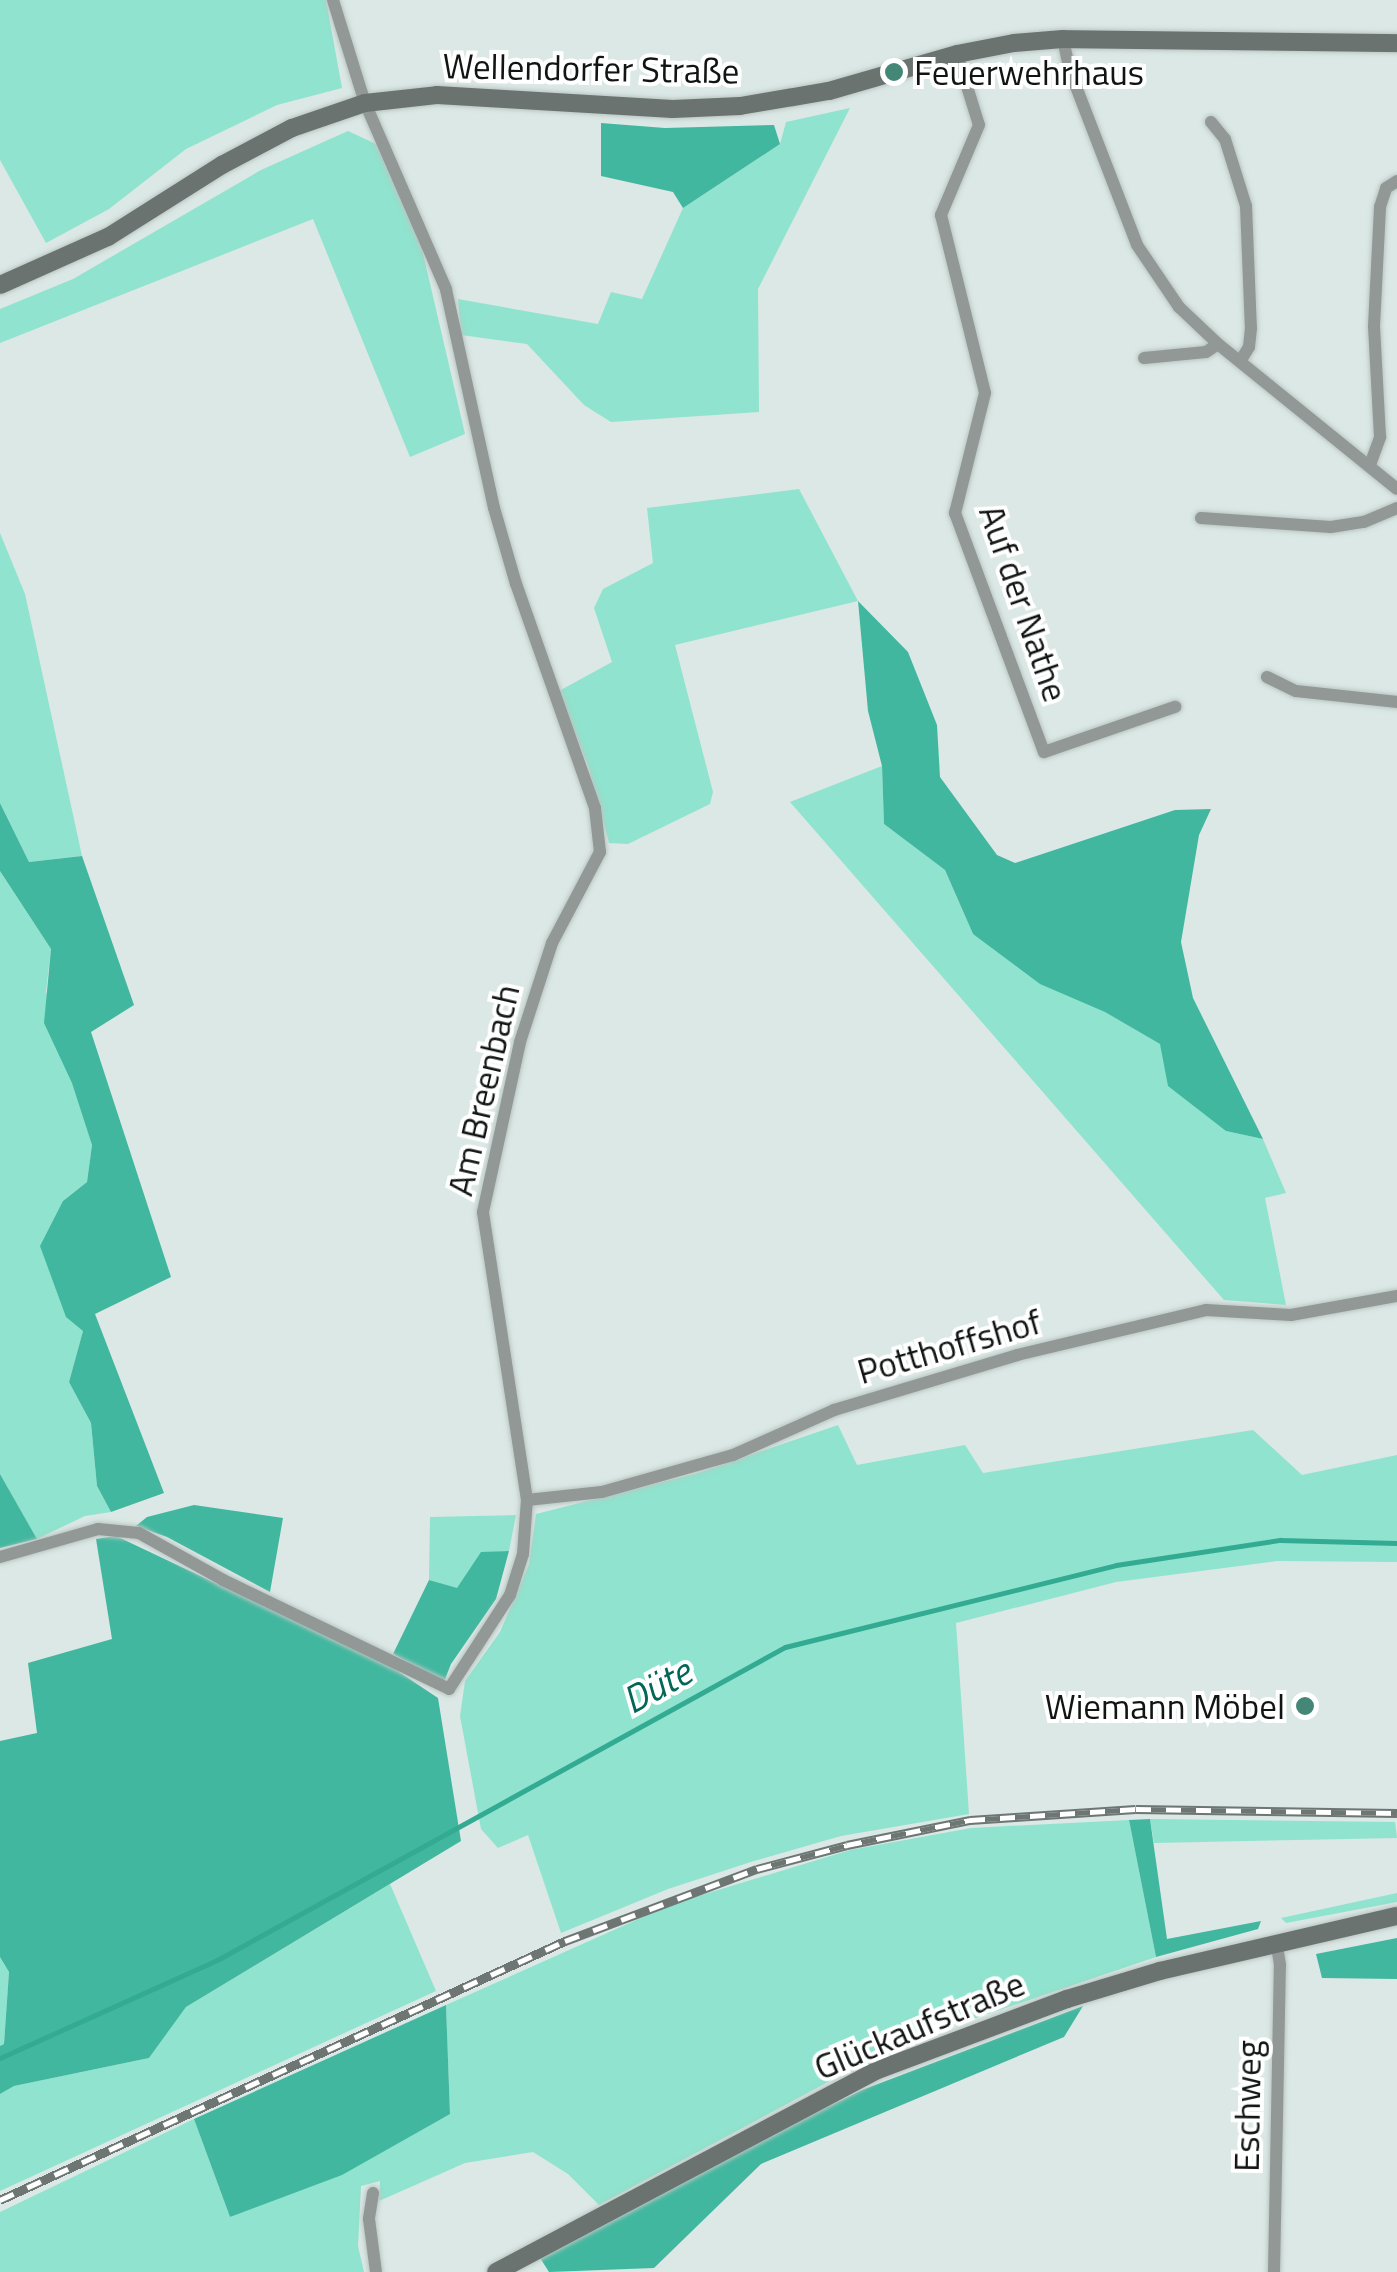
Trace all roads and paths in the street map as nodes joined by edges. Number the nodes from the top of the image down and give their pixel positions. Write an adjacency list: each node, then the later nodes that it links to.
1 (333, 0): 5 (street, Am Breenbach)
2 (1063, 39): 3 (street, Wellendorfer Straße); 4 (street, Wellendorfer Straße); 9 (street)
3 (1397, 43)
4 (957, 54): 5 (street, Wellendorfer Straße); 18 (street, Auf der Nathe)
5 (365, 103): 8 (street, Wellendorfer Straße); 20 (street, Am Breenbach)
6 (1211, 122): 11 (street)
7 (1397, 181): 12 (street)
8 (0, 285)
9 (1218, 344): 10 (street); 11 (street)
10 (1144, 358)
11 (1240, 360): 12 (street)
12 (1370, 465): 13 (street)
13 (1397, 489)
14 (1397, 508): 15 (street)
15 (1201, 518)
16 (1267, 677): 17 (street)
17 (1397, 702)
18 (1175, 707)
19 (1397, 1296): 20 (street, Potthoffshof)
20 (527, 1500): 21 (street, Am Breenbach)
21 (0, 1556)
22 (1397, 1916): 23 (street, Glückaufstraße)
23 (1276, 1940): 26 (street, Glückaufstraße); 27 (street, Eschweg)
24 (373, 2193): 25 (street)
25 (376, 2272)
26 (496, 2272)
27 (1274, 2272)

